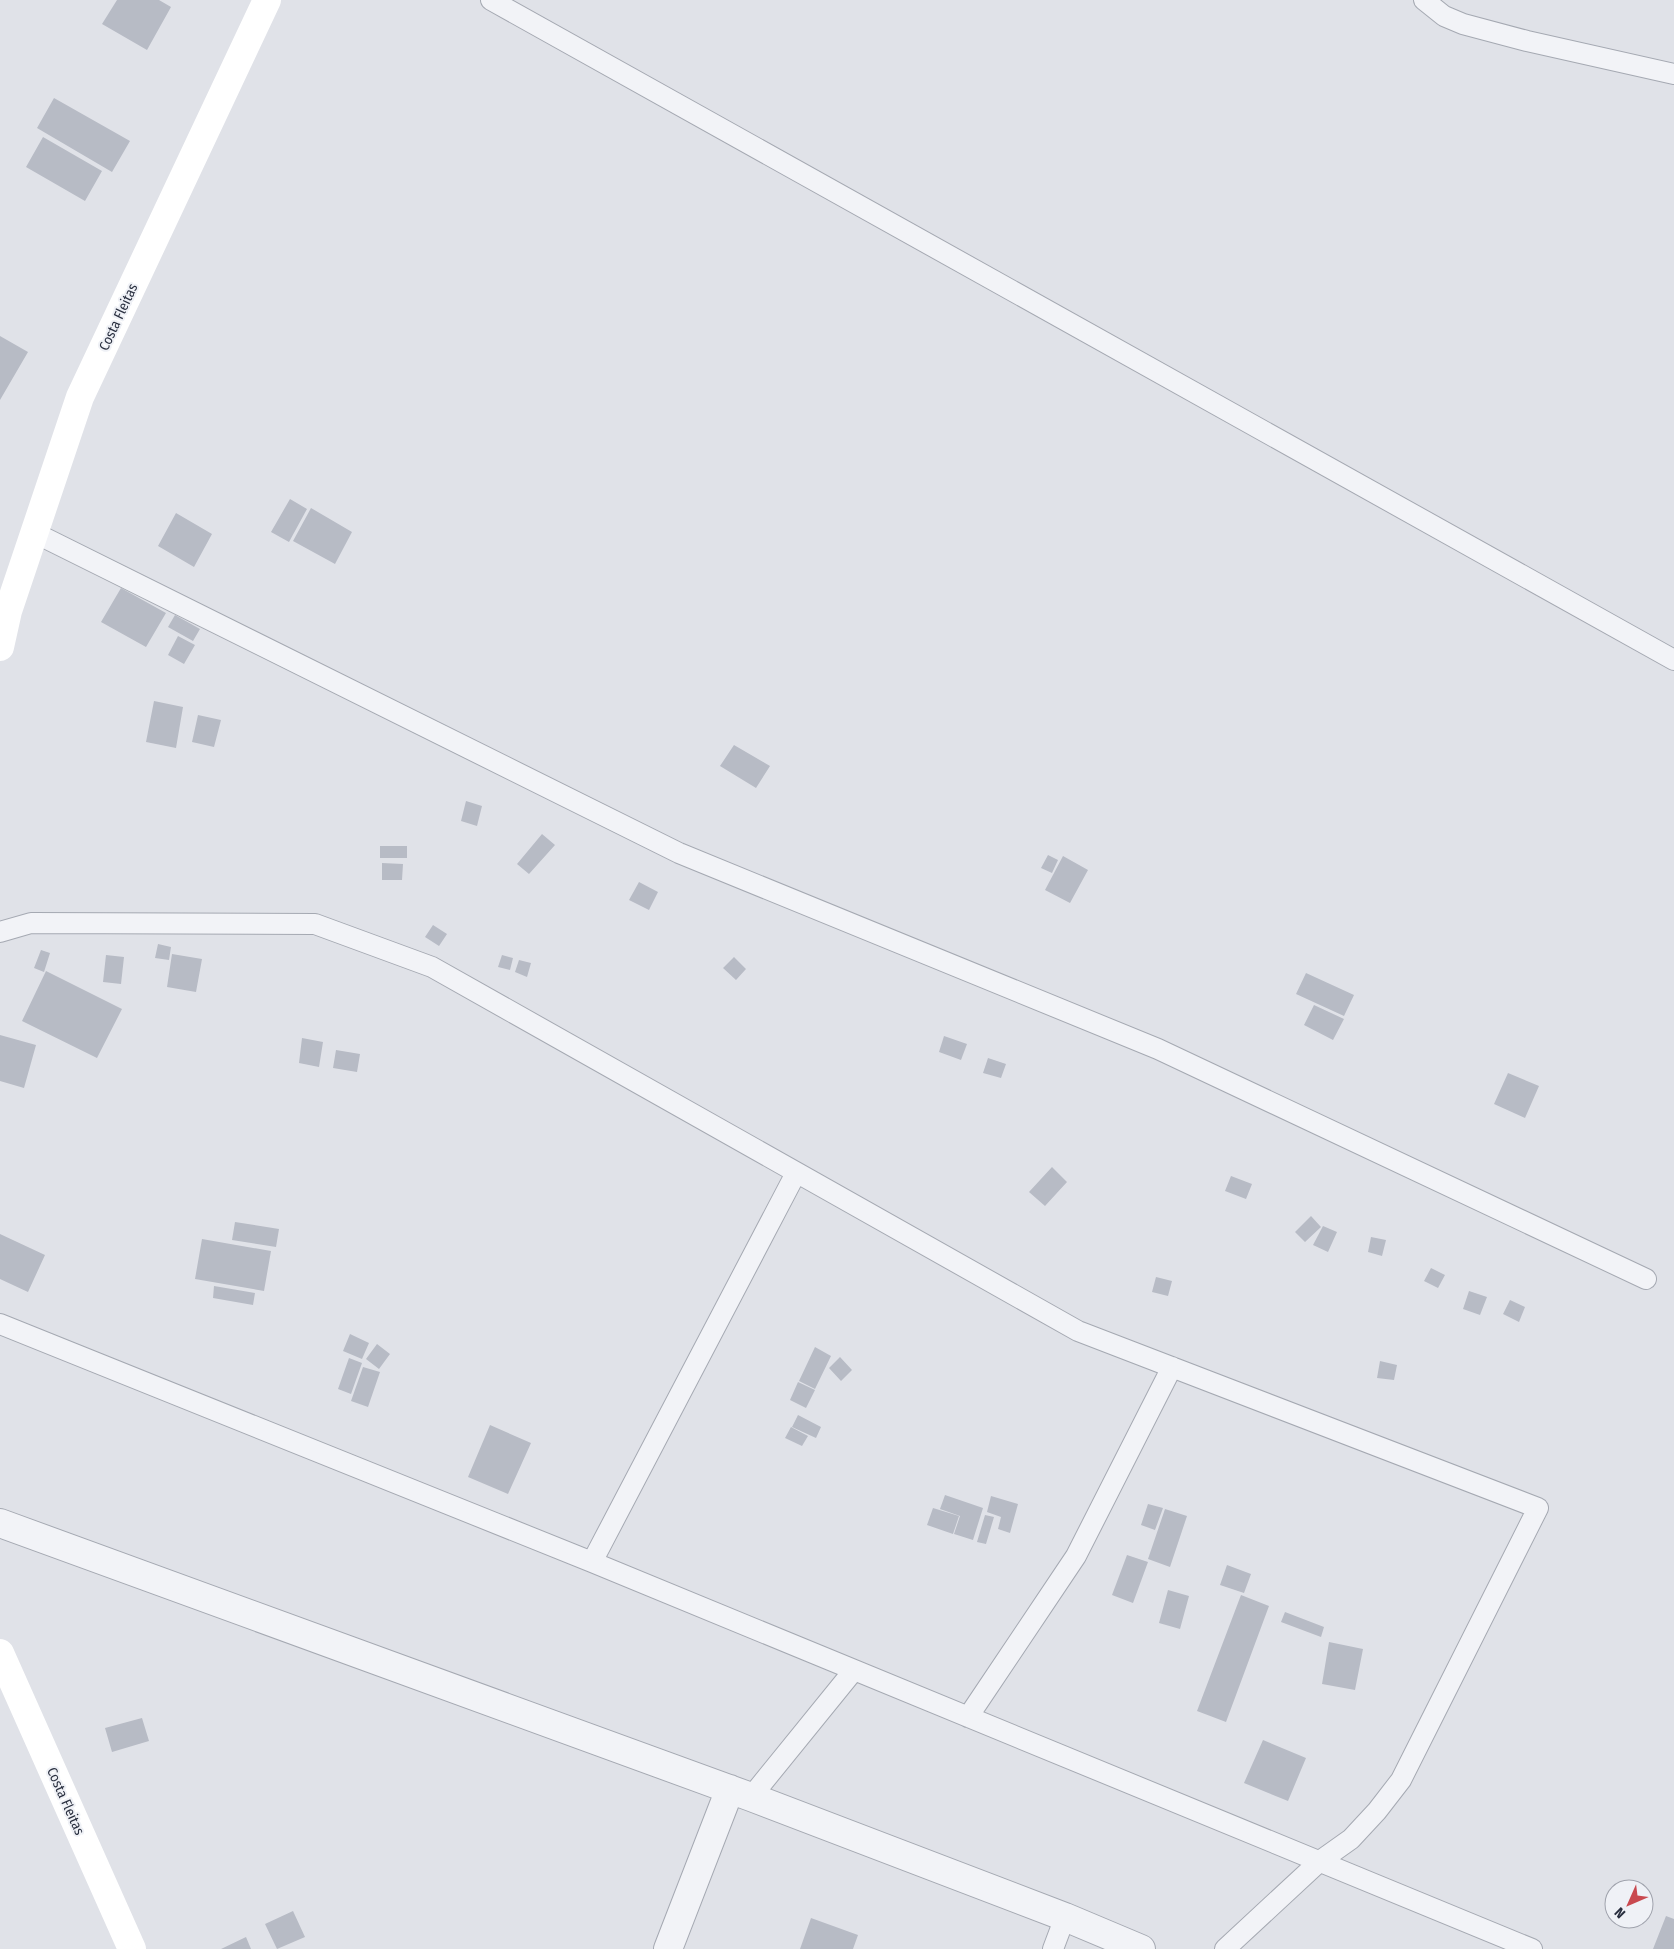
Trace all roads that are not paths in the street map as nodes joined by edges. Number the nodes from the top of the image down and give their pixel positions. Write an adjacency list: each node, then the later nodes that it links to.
1 (267, 0): 5 (main road, Costa Fleitas)
2 (492, 0): 8 (lane)
3 (1424, 0): 4 (lane)
4 (1674, 74)
5 (33, 532): 6 (main road, Costa Fleitas); 11 (lane)
6 (4, 608): 7 (main road, Costa Fleitas)
7 (0, 647)
8 (1674, 660)
9 (0, 932): 10 (lane)
10 (796, 1172): 13 (lane); 15 (lane)
11 (1646, 1279)
12 (0, 1324): 15 (lane)
13 (1172, 1367): 18 (lane); 20 (lane)
14 (0, 1523): 19 (street)
15 (592, 1562): 17 (lane)
16 (0, 1653): 22 (main road, Costa Fleitas)
17 (854, 1670): 18 (lane); 19 (lane)
18 (968, 1717): 20 (lane)
19 (741, 1793): 21 (street); 23 (street)
20 (1320, 1861): 26 (lane); 27 (lane)
21 (1065, 1917): 24 (lane); 25 (street)
22 (132, 1949)
23 (668, 1949)
24 (1053, 1949)
25 (1141, 1949)
26 (1225, 1949)
27 (1532, 1949)

